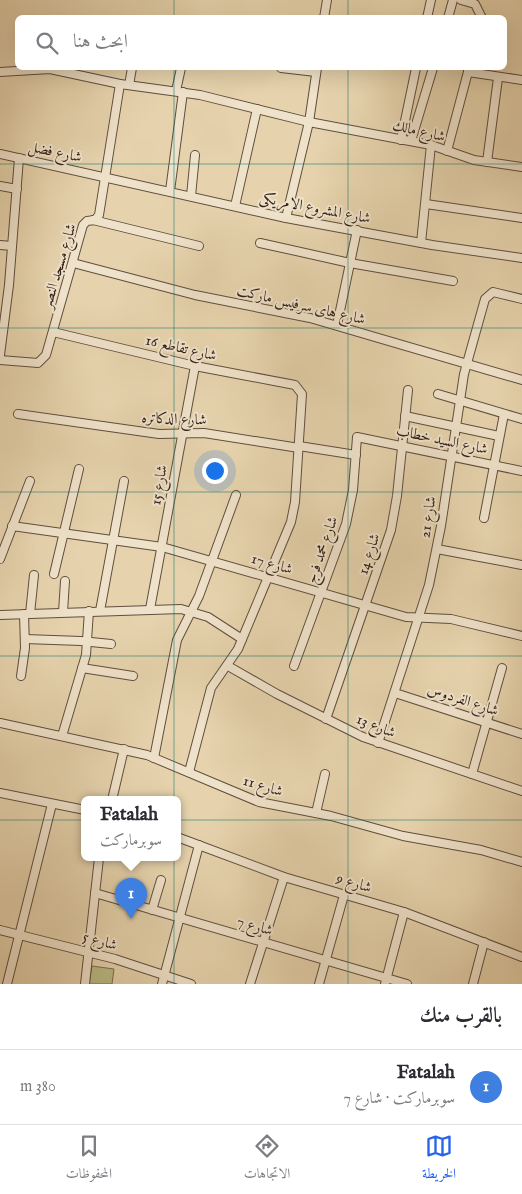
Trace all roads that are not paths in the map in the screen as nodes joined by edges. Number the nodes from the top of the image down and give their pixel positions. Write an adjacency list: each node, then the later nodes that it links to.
1 (327, 0): 5 (street)
2 (431, 0): 6 (street)
3 (453, 0): 7 (street)
4 (462, 0): 8 (street)
5 (324, 15)
6 (428, 15)
7 (449, 15)
8 (480, 15)
9 (33, 70): 17 (street, شارع مالك)
10 (55, 70): 20 (street, شارع مالك)
11 (131, 70): 20 (street, شارع مسجد النصر)
12 (181, 70): 21 (street)
13 (317, 70): 23 (street)
14 (416, 70): 24 (street)
15 (432, 70): 25 (street)
16 (468, 70): 18 (street); 27 (street)
17 (0, 72)
18 (498, 78): 19 (street); 31 (street)
19 (522, 80)
20 (124, 84): 21 (street, شارع مالك); 33 (street, شارع مسجد النصر)
21 (179, 92): 22 (street, شارع مالك); 36 (street)
22 (257, 108): 23 (street, شارع مالك); 39 (street)
23 (308, 122): 24 (street, شارع مالك); 40 (street)
24 (401, 140): 25 (street, شارع مالك)
25 (411, 141): 26 (street, شارع مالك)
26 (431, 145): 27 (street, شارع مالك); 38 (street)
27 (447, 151): 31 (street, شارع مالك)
28 (0, 154): 30 (street, شارع فضل)
29 (194, 155): 37 (street)
30 (19, 158): 33 (street, شارع فضل); 35 (street)
31 (488, 162): 32 (street, شارع مالك)
32 (522, 167)
33 (105, 177): 36 (street, شارع المشروع الامريكى); 42 (street, شارع مسجد النصر)
34 (0, 186): 35 (street)
35 (16, 189): 47 (street)
36 (170, 192): 37 (street, شارع المشروع الامريكى)
37 (191, 196): 39 (street, شارع المشروع الامريكى)
38 (426, 204): 41 (street); 45 (street)
39 (235, 206): 40 (street, شارع المشروع الامريكى)
40 (286, 218): 43 (street, شارع المشروع الامريكى)
41 (522, 218)
42 (93, 220): 48 (street); 50 (street, شارع مسجد النصر)
43 (357, 230): 45 (street, شارع المشروع الامريكى); 51 (street)
44 (260, 242): 51 (street)
45 (421, 242): 49 (street, شارع المشروع الامريكى)
46 (0, 244): 47 (street)
47 (12, 246): 56 (street)
48 (199, 246)
49 (522, 258)
50 (73, 263): 54 (street, شارع هاى سرفيس ماركت); 55 (street, شارع مسجد النصر)
51 (350, 263): 52 (street); 54 (street)
52 (453, 281)
53 (522, 299): 58 (street, شارع 21)
54 (337, 325): 58 (street, شارع هاى سرفيس ماركت)
55 (53, 332): 57 (street, شارع مسجد النصر); 59 (street, شارع تقاطع 16)
56 (0, 355)
57 (0, 360)
58 (466, 365): 60 (street, شارع هاى سرفيس ماركت); 63 (street, شارع 21)
59 (195, 366): 69 (street, شارع 15); 73 (street, شارع تقاطع 16)
60 (522, 380)
61 (408, 390): 66 (street, شارع 14)
62 (438, 394): 63 (street)
63 (460, 400): 65 (street); 68 (street, شارع 21)
64 (18, 414): 69 (street, شارع الدكاتره)
65 (504, 414): 67 (street); 70 (street)
66 (405, 416): 68 (street); 72 (street, شارع 14)
67 (522, 419)
68 (456, 427): 70 (street); 75 (street, شارع 21)
69 (183, 433): 73 (street, شارع الدكاتره); 86 (street, شارع 15)
70 (499, 436): 76 (street)
71 (357, 437): 72 (street, شارع السيد خطاب); 74 (street, شارع محمد فرج)
72 (402, 446): 75 (street, شارع السيد خطاب); 96 (street, شارع 14)
73 (299, 447): 74 (street, شارع الدكاتره); 93 (street)
74 (356, 455): 95 (street, شارع محمد فرج)
75 (451, 456): 76 (street, شارع السيد خطاب); 87 (street, شارع 21)
76 (494, 465): 78 (street, شارع السيد خطاب); 82 (street)
77 (80, 469): 84 (street)
78 (522, 471)
79 (30, 481): 83 (street)
80 (124, 481): 85 (street)
81 (236, 495): 89 (street)
82 (484, 518)
83 (12, 526): 84 (street, شارع 17); 88 (street)
84 (63, 534): 85 (street, شارع 17); 92 (street)
85 (113, 540): 86 (street, شارع 17); 99 (street)
86 (162, 547): 89 (street, شارع 17); 97 (street, شارع 15)
87 (437, 549): 90 (street); 104 (street, شارع 21)
88 (0, 559)
89 (211, 560): 93 (street, شارع 17); 100 (street)
90 (522, 565)
91 (34, 574): 102 (street)
92 (54, 574)
93 (268, 577): 95 (street, شارع 17); 107 (street)
94 (65, 581): 101 (street)
95 (322, 593): 96 (street, شارع 17); 111 (street, شارع محمد فرج)
96 (366, 605): 104 (street, شارع 17); 117 (street, شارع 14)
97 (150, 609): 99 (street); 100 (street)
98 (88, 611): 99 (street); 101 (street); 108 (street)
99 (100, 611)
100 (191, 611): 107 (street); 124 (street)
101 (63, 612): 102 (street)
102 (27, 614): 103 (street); 106 (street)
103 (0, 615)
104 (420, 618): 105 (street, شارع 17); 116 (street, شارع 21)
105 (522, 636)
106 (25, 639): 108 (street); 114 (street)
107 (242, 640): 110 (street)
108 (88, 641): 109 (street); 112 (street)
109 (111, 644)
110 (228, 666): 117 (street, شارع 13); 125 (street)
111 (294, 666)
112 (82, 668): 115 (street); 121 (street)
113 (502, 668): 119 (street)
114 (22, 676)
115 (133, 676)
116 (395, 692): 119 (street, شارع الفردوس); 122 (street, شارع 21)
117 (326, 719): 122 (street, شارع 13)
118 (0, 723): 121 (street, شارع 11)
119 (486, 723): 120 (street, شارع الفردوس); 127 (street)
120 (522, 734)
121 (62, 736): 123 (street, شارع 11)
122 (378, 743): 127 (street, شارع 13)
123 (124, 749): 124 (street, شارع 11); 130 (street)
124 (154, 758): 125 (street, شارع 11)
125 (189, 772): 133 (street, شارع 11)
126 (325, 774): 133 (street)
127 (472, 774): 128 (street, شارع 13)
128 (522, 790)
129 (0, 793): 131 (street)
130 (113, 796)
131 (52, 804): 132 (street); 146 (street)
132 (81, 809)
133 (316, 813): 137 (street, شارع 11)
134 (181, 838): 135 (street, شارع 9)
135 (199, 845): 138 (street, شارع 9); 144 (street)
136 (99, 861): 140 (street)
137 (522, 862)
138 (284, 877): 141 (street, شارع 9); 147 (street)
139 (161, 880): 142 (street)
140 (95, 893): 142 (street, شارع 7); 149 (street)
141 (344, 895): 143 (street, شارع 9); 151 (street)
142 (152, 910): 144 (street, شارع 7)
143 (404, 912): 148 (street, شارع 9); 153 (street)
144 (180, 918): 147 (street, شارع 7); 152 (street)
145 (0, 930): 146 (street, شارع 5)
146 (19, 934): 149 (street, شارع 5); 154 (street)
147 (262, 942): 151 (street, شارع 7); 158 (street)
148 (484, 942): 150 (street, شارع 9); 161 (street)
149 (90, 952): 152 (street, شارع 5); 155 (street)
150 (522, 956)
151 (326, 961): 153 (street, شارع 7); 159 (street)
152 (165, 975): 156 (street); 157 (street, شارع 5)
153 (385, 981): 160 (street, شارع 7)
154 (7, 984)
155 (84, 984)
156 (162, 984)
157 (191, 984)
158 (250, 984)
159 (319, 984)
160 (407, 984)
161 (472, 984)

